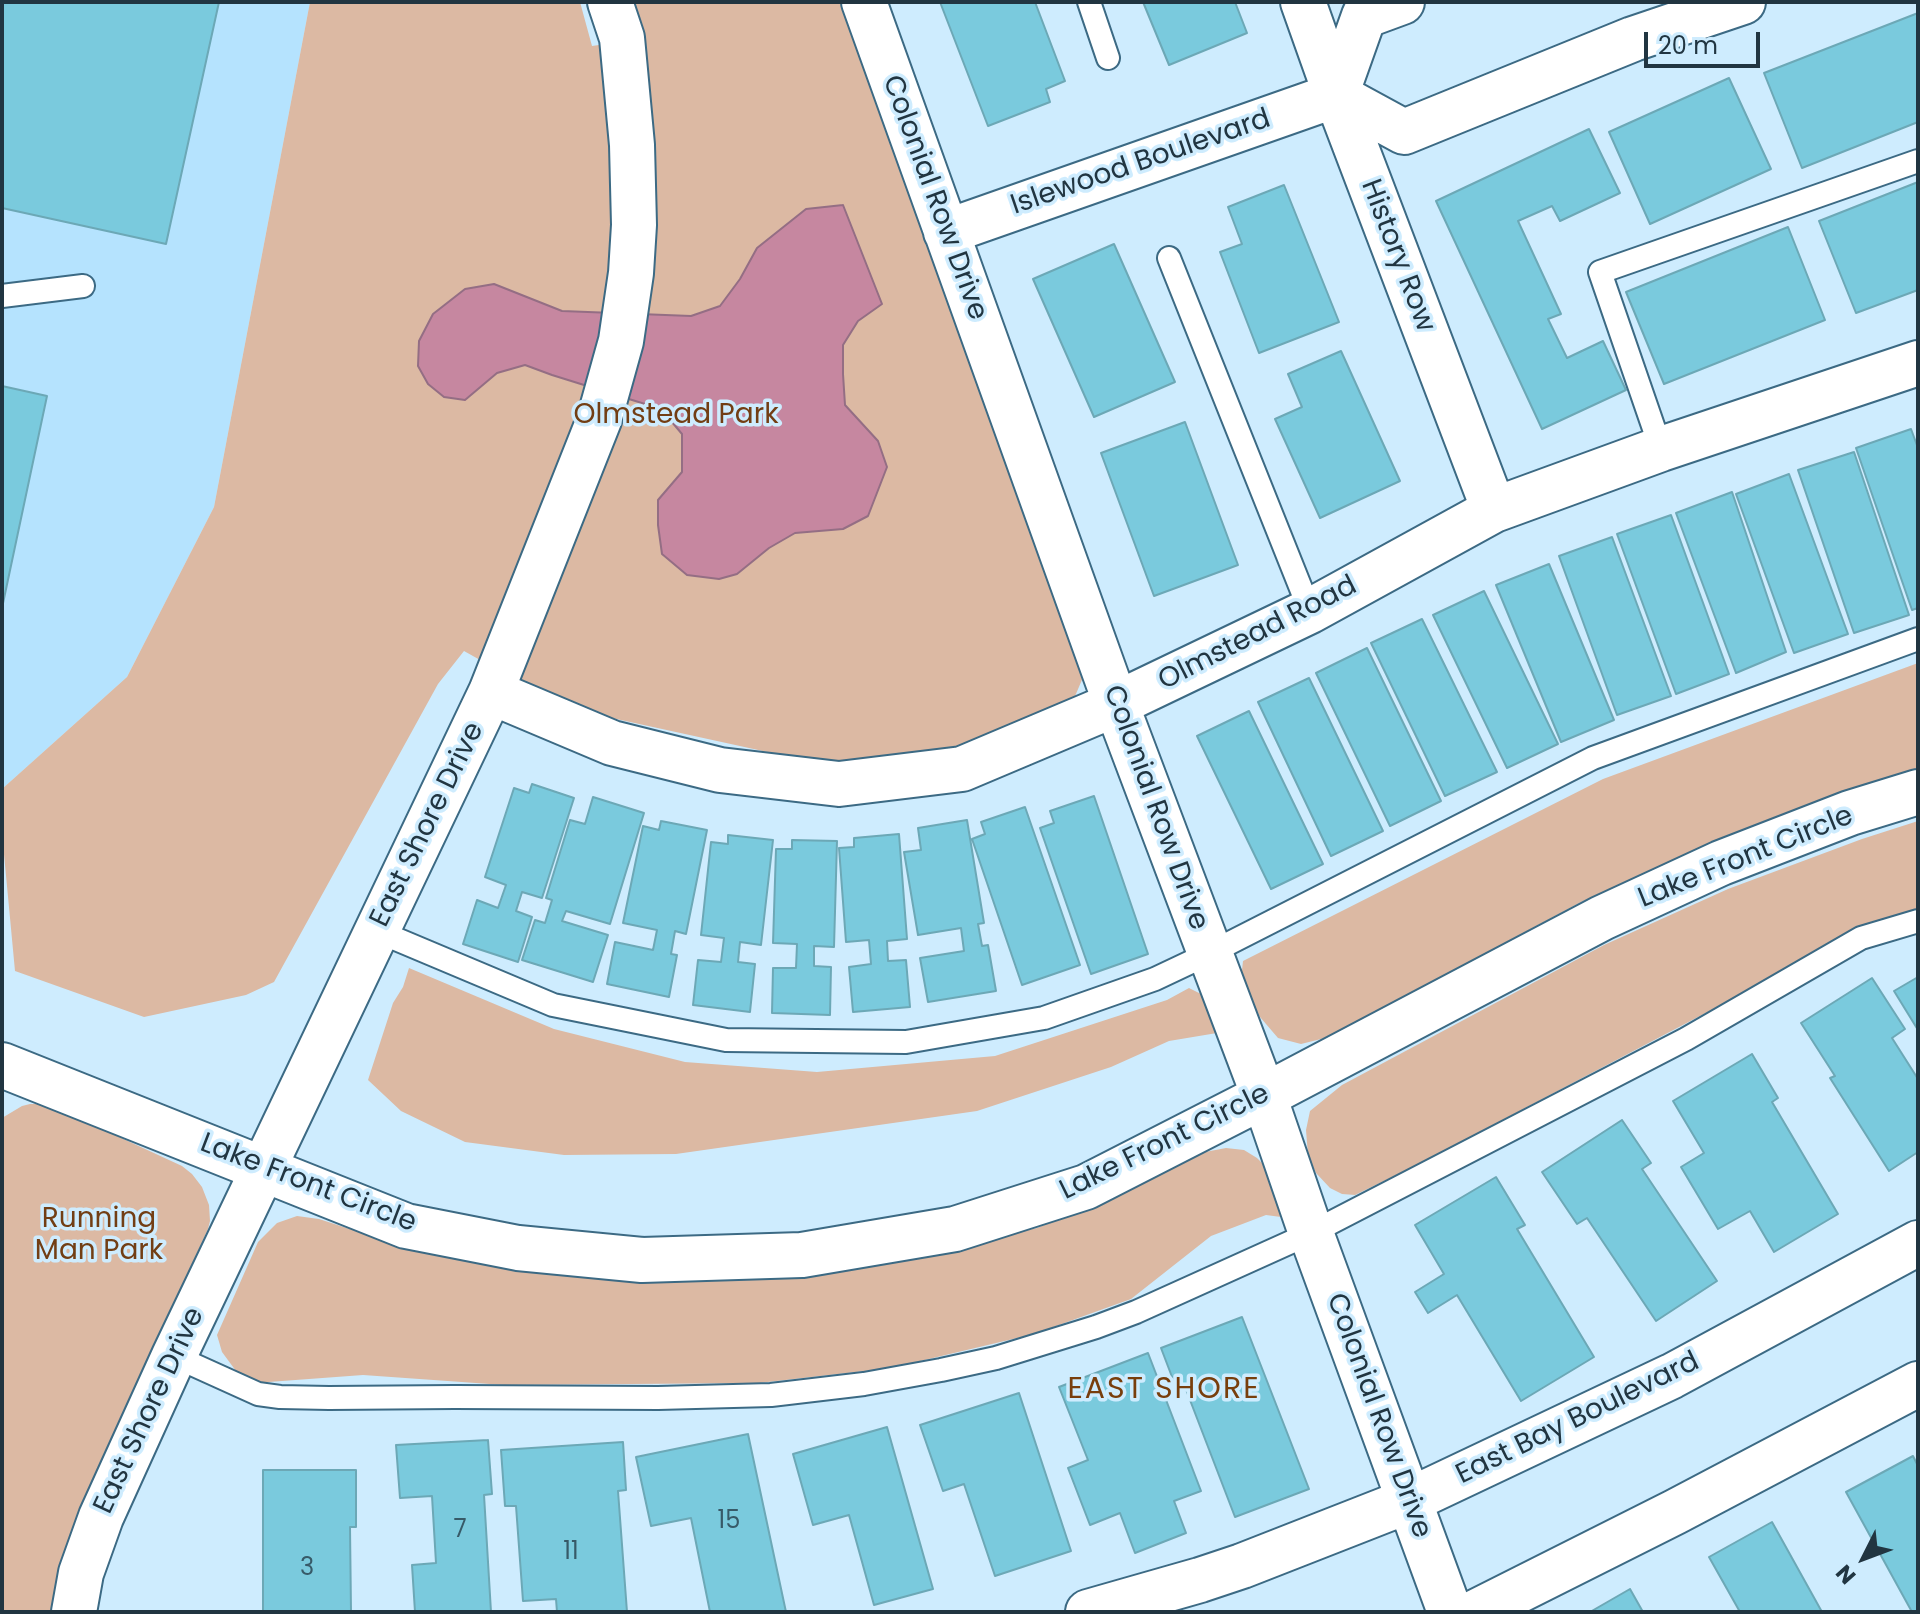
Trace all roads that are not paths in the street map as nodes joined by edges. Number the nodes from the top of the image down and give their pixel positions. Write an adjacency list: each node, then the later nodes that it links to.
1 (610, 2): 19 (street, East Shore Drive)
2 (864, 2): 10 (street, Colonial Row Drive)
3 (1089, 2): 7 (lane)
4 (1303, 2): 8 (street, History Row)
5 (1402, 2): 8 (street)
6 (1743, 2): 8 (street)
7 (1108, 58)
8 (1336, 95): 10 (street, Islewood Boulevard); 16 (street, History Row)
9 (1918, 161): 15 (lane)
10 (946, 232): 20 (street, Colonial Row Drive)
11 (1169, 258): 17 (lane)
12 (83, 286): 13 (lane)
13 (2, 296)
14 (1918, 363): 15 (street, Olmstead Road)
15 (1661, 449): 16 (street, Olmstead Road)
16 (1494, 510): 17 (street, Olmstead Road)
17 (1310, 611): 20 (street, Olmstead Road)
18 (1918, 639): 24 (lane)
19 (491, 692): 20 (street, Olmstead Road); 23 (street, East Shore Drive)
20 (1116, 704): 24 (street, Colonial Row Drive)
21 (1918, 792): 26 (street, Lake Front Circle)
22 (1918, 921): 28 (lane)
23 (377, 931): 24 (lane); 27 (street, East Shore Drive)
24 (1210, 953): 26 (street, Colonial Row Drive)
25 (2, 1065): 27 (street, Lake Front Circle)
26 (1264, 1096): 27 (street, Lake Front Circle); 28 (street, Colonial Row Drive)
27 (263, 1169): 30 (street, East Shore Drive)
28 (1311, 1233): 30 (lane); 32 (street, Colonial Row Drive)
29 (1918, 1243): 32 (street, East Bay Boulevard)
30 (174, 1356): 33 (street, East Shore Drive)
31 (1918, 1384): 36 (street)
32 (1408, 1501): 34 (street, East Bay Boulevard); 35 (street, Colonial Row Drive)
33 (74, 1612)
34 (1088, 1612)
35 (1450, 1612)
36 (1476, 1612)

